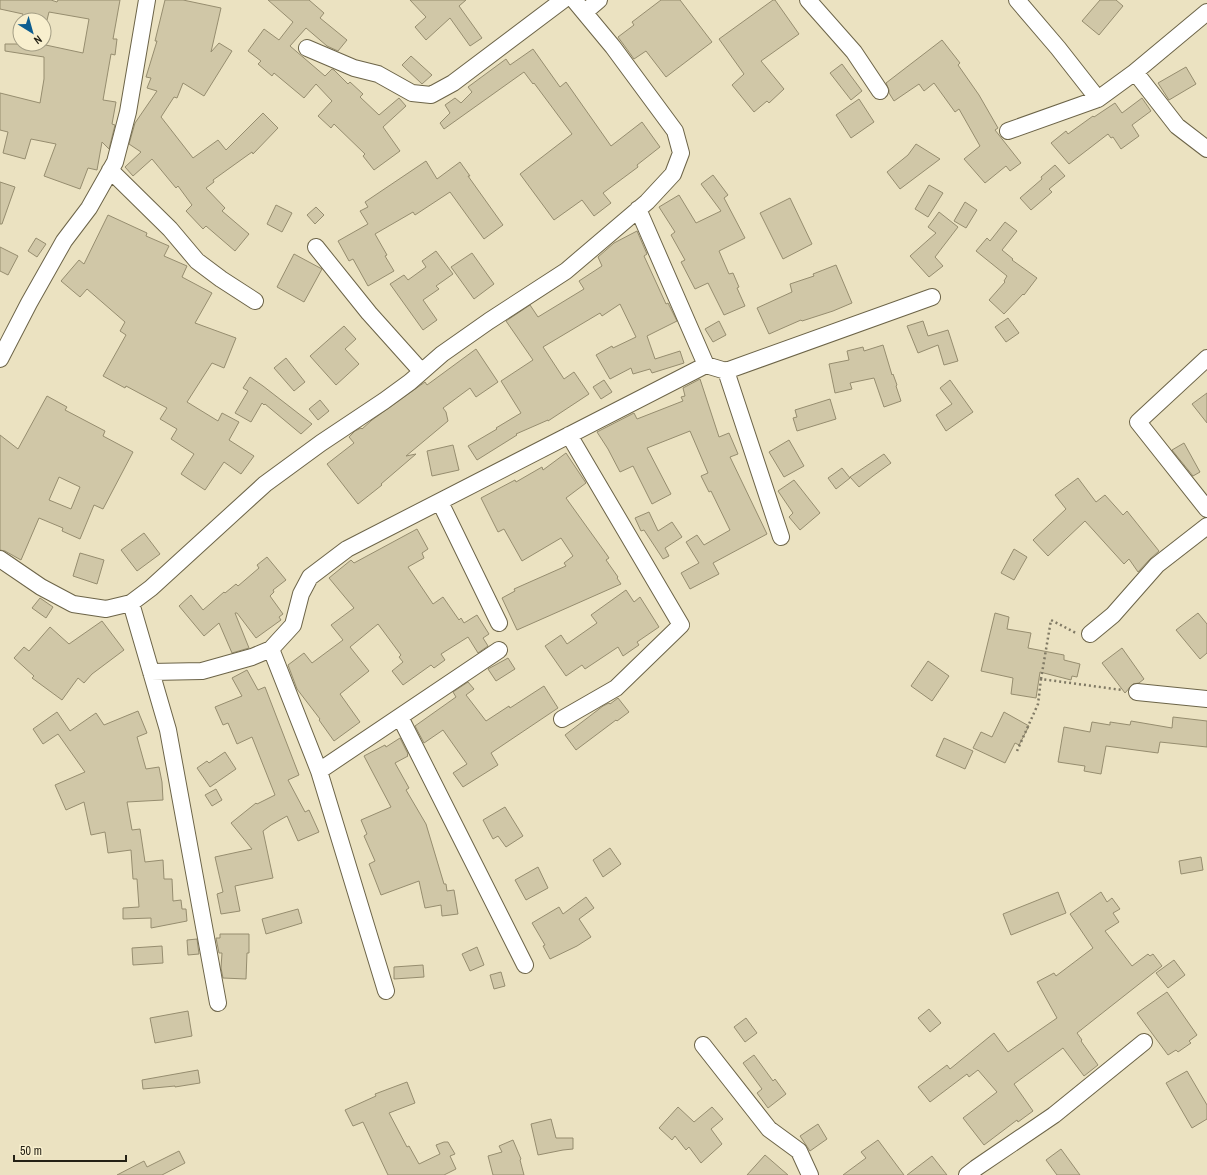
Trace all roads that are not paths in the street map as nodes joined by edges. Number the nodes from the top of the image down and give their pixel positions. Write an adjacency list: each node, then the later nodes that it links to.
1 (147, 0): 15 (street)
2 (563, 0): 9 (street)
3 (574, 0): 7 (street)
4 (599, 0): 7 (street)
5 (808, 0): 11 (street)
6 (1017, 0): 12 (street)
7 (585, 12): 16 (street)
8 (1207, 12): 10 (street)
9 (307, 48)
10 (1135, 72): 12 (street); 14 (street)
11 (880, 91)
12 (1098, 99): 13 (street)
13 (1008, 131)
14 (1207, 149)
15 (110, 170): 19 (street); 21 (street)
16 (638, 209): 22 (street); 24 (street)
17 (316, 247): 24 (street)
18 (932, 297): 23 (street)
19 (255, 301)
20 (1207, 358): 27 (street)
21 (0, 359)
22 (706, 365): 23 (street); 25 (street)
23 (726, 371): 29 (street)
24 (421, 372): 31 (street)
25 (569, 435): 26 (street); 40 (street)
26 (440, 502): 32 (street); 34 (street)
27 (1207, 509)
28 (1207, 526): 33 (street)
29 (781, 537)
30 (0, 559): 31 (street)
31 (131, 603): 36 (street)
32 (499, 623)
33 (1090, 634)
34 (271, 649): 36 (street); 41 (street)
35 (499, 650): 39 (street)
36 (151, 672): 44 (street)
37 (1137, 692): 38 (street)
38 (1207, 699)
39 (400, 716): 41 (street); 42 (street)
40 (562, 719)
41 (319, 771): 43 (street)
42 (525, 965)
43 (386, 991)
44 (218, 1003)
45 (1144, 1042): 48 (street)
46 (703, 1045): 47 (street)
47 (810, 1175)
48 (968, 1175)

